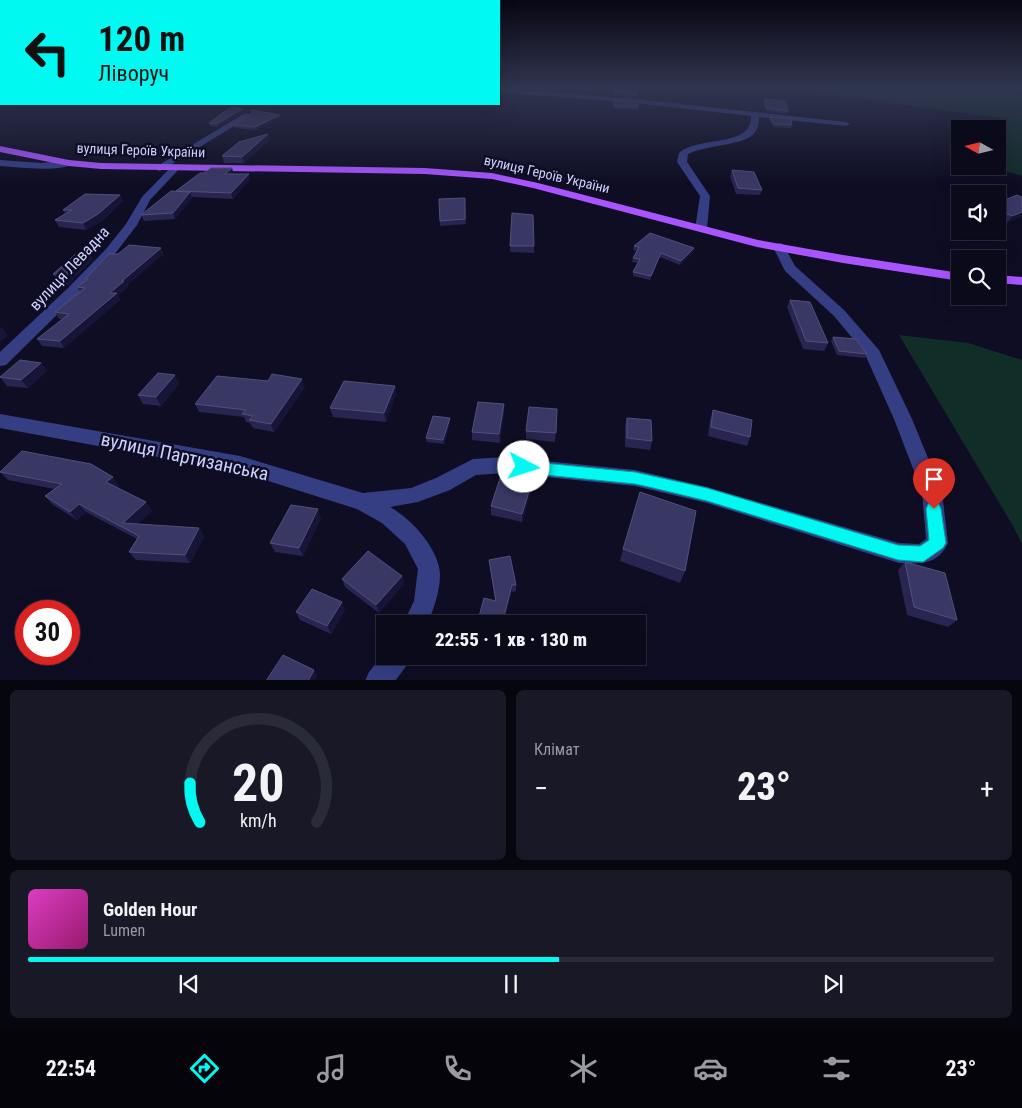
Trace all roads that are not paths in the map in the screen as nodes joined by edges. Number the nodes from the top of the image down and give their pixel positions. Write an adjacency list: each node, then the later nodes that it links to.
1 (240, 120): 8 (street)
2 (756, 120): 10 (street)
3 (807, 120): 4 (street)
4 (846, 124)
5 (0, 149): 7 (main road, вулиця Героїв України)
6 (0, 163): 7 (street)
7 (69, 163): 8 (main road, вулиця Героїв України)
8 (159, 168): 9 (main road, вулиця Героїв України)
9 (175, 168): 10 (main road, вулиця Героїв України); 15 (street, вулиця Левадна)
10 (701, 229): 11 (main road, вулиця Героїв України)
11 (780, 248): 12 (main road, вулиця Героїв України); 17 (street)
12 (951, 275)
13 (1006, 280): 14 (main road)
14 (1022, 281)
15 (0, 360)
16 (0, 421): 17 (street, вулиця Партизанська)
17 (363, 502): 18 (street, вулиця Партизанська)
18 (419, 615)
19 (390, 665): 20 (street)
20 (378, 680)

